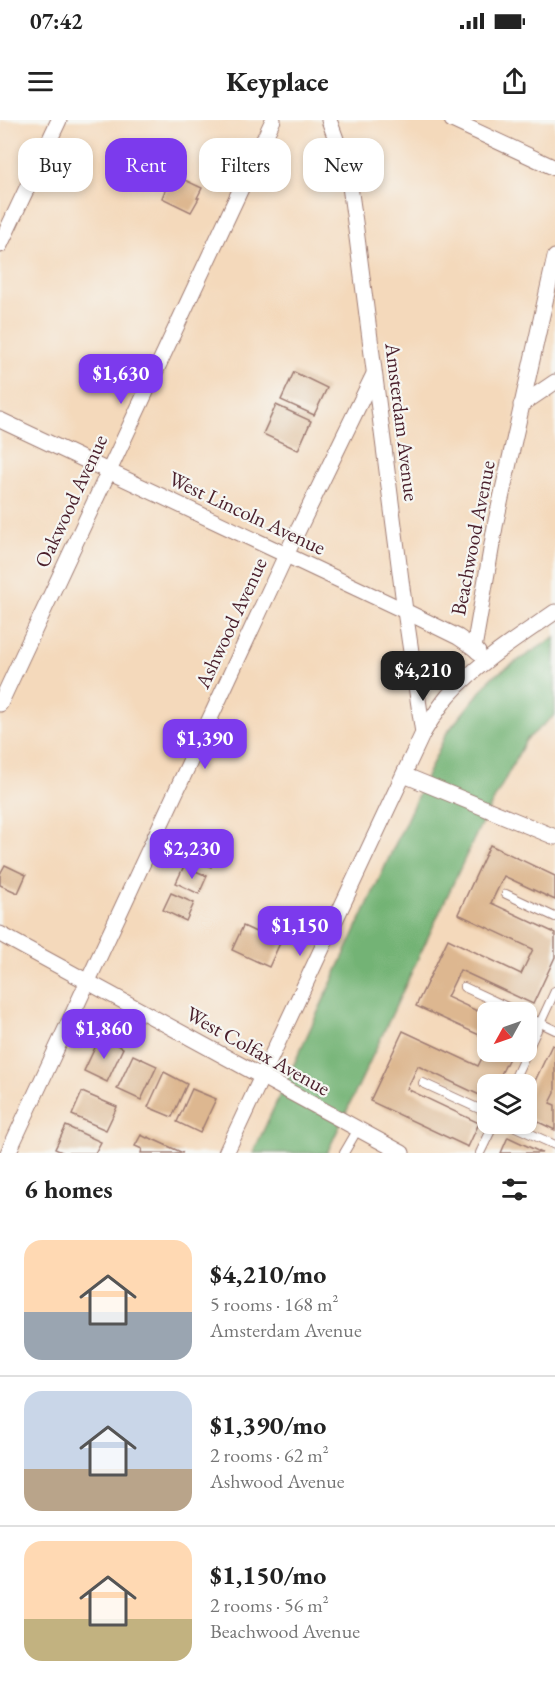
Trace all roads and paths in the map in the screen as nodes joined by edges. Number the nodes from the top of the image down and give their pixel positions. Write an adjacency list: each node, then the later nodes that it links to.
1 (59, 120): 6 (street)
2 (273, 120): 12 (street, Oakwood Avenue)
3 (329, 120): 8 (street, Amsterdam Avenue)
4 (460, 122): 5 (street)
5 (555, 168)
6 (0, 245)
7 (555, 257): 10 (street, Beachwood Avenue)
8 (374, 374): 13 (street, Ashwood Avenue); 14 (street, Amsterdam Avenue)
9 (555, 382): 10 (street)
10 (521, 405): 16 (street, Beachwood Avenue)
11 (0, 420): 12 (street, West Lincoln Avenue)
12 (108, 471): 13 (street, West Lincoln Avenue); 18 (street, Oakwood Avenue)
13 (286, 555): 14 (street, West Lincoln Avenue); 25 (street, Ashwood Avenue)
14 (405, 611): 16 (street, West Lincoln Avenue); 19 (street, Amsterdam Avenue)
15 (555, 612): 17 (street)
16 (474, 648): 17 (street, Beachwood Avenue)
17 (486, 661): 19 (street)
18 (0, 704)
19 (423, 733): 20 (street)
20 (404, 775): 21 (street); 33 (street)
21 (555, 837)
22 (506, 894): 23 (lane)
23 (555, 917)
24 (0, 934): 25 (street, West Colfax Avenue)
25 (88, 982): 33 (street, West Colfax Avenue); 40 (street, Ashwood Avenue)
26 (464, 987): 28 (lane)
27 (555, 991): 30 (lane)
28 (496, 1002)
29 (537, 1022): 30 (lane)
30 (540, 1023): 31 (lane); 32 (lane)
31 (555, 1030)
32 (517, 1074)
33 (262, 1077): 36 (street, West Colfax Avenue); 41 (street)
34 (423, 1083): 35 (lane)
35 (477, 1108)
36 (358, 1129): 42 (lane); 43 (street, West Colfax Avenue)
37 (489, 1134): 44 (lane)
38 (531, 1134): 39 (lane)
39 (555, 1145)
40 (8, 1153)
41 (226, 1153)
42 (344, 1153)
43 (402, 1153)
44 (480, 1153)

